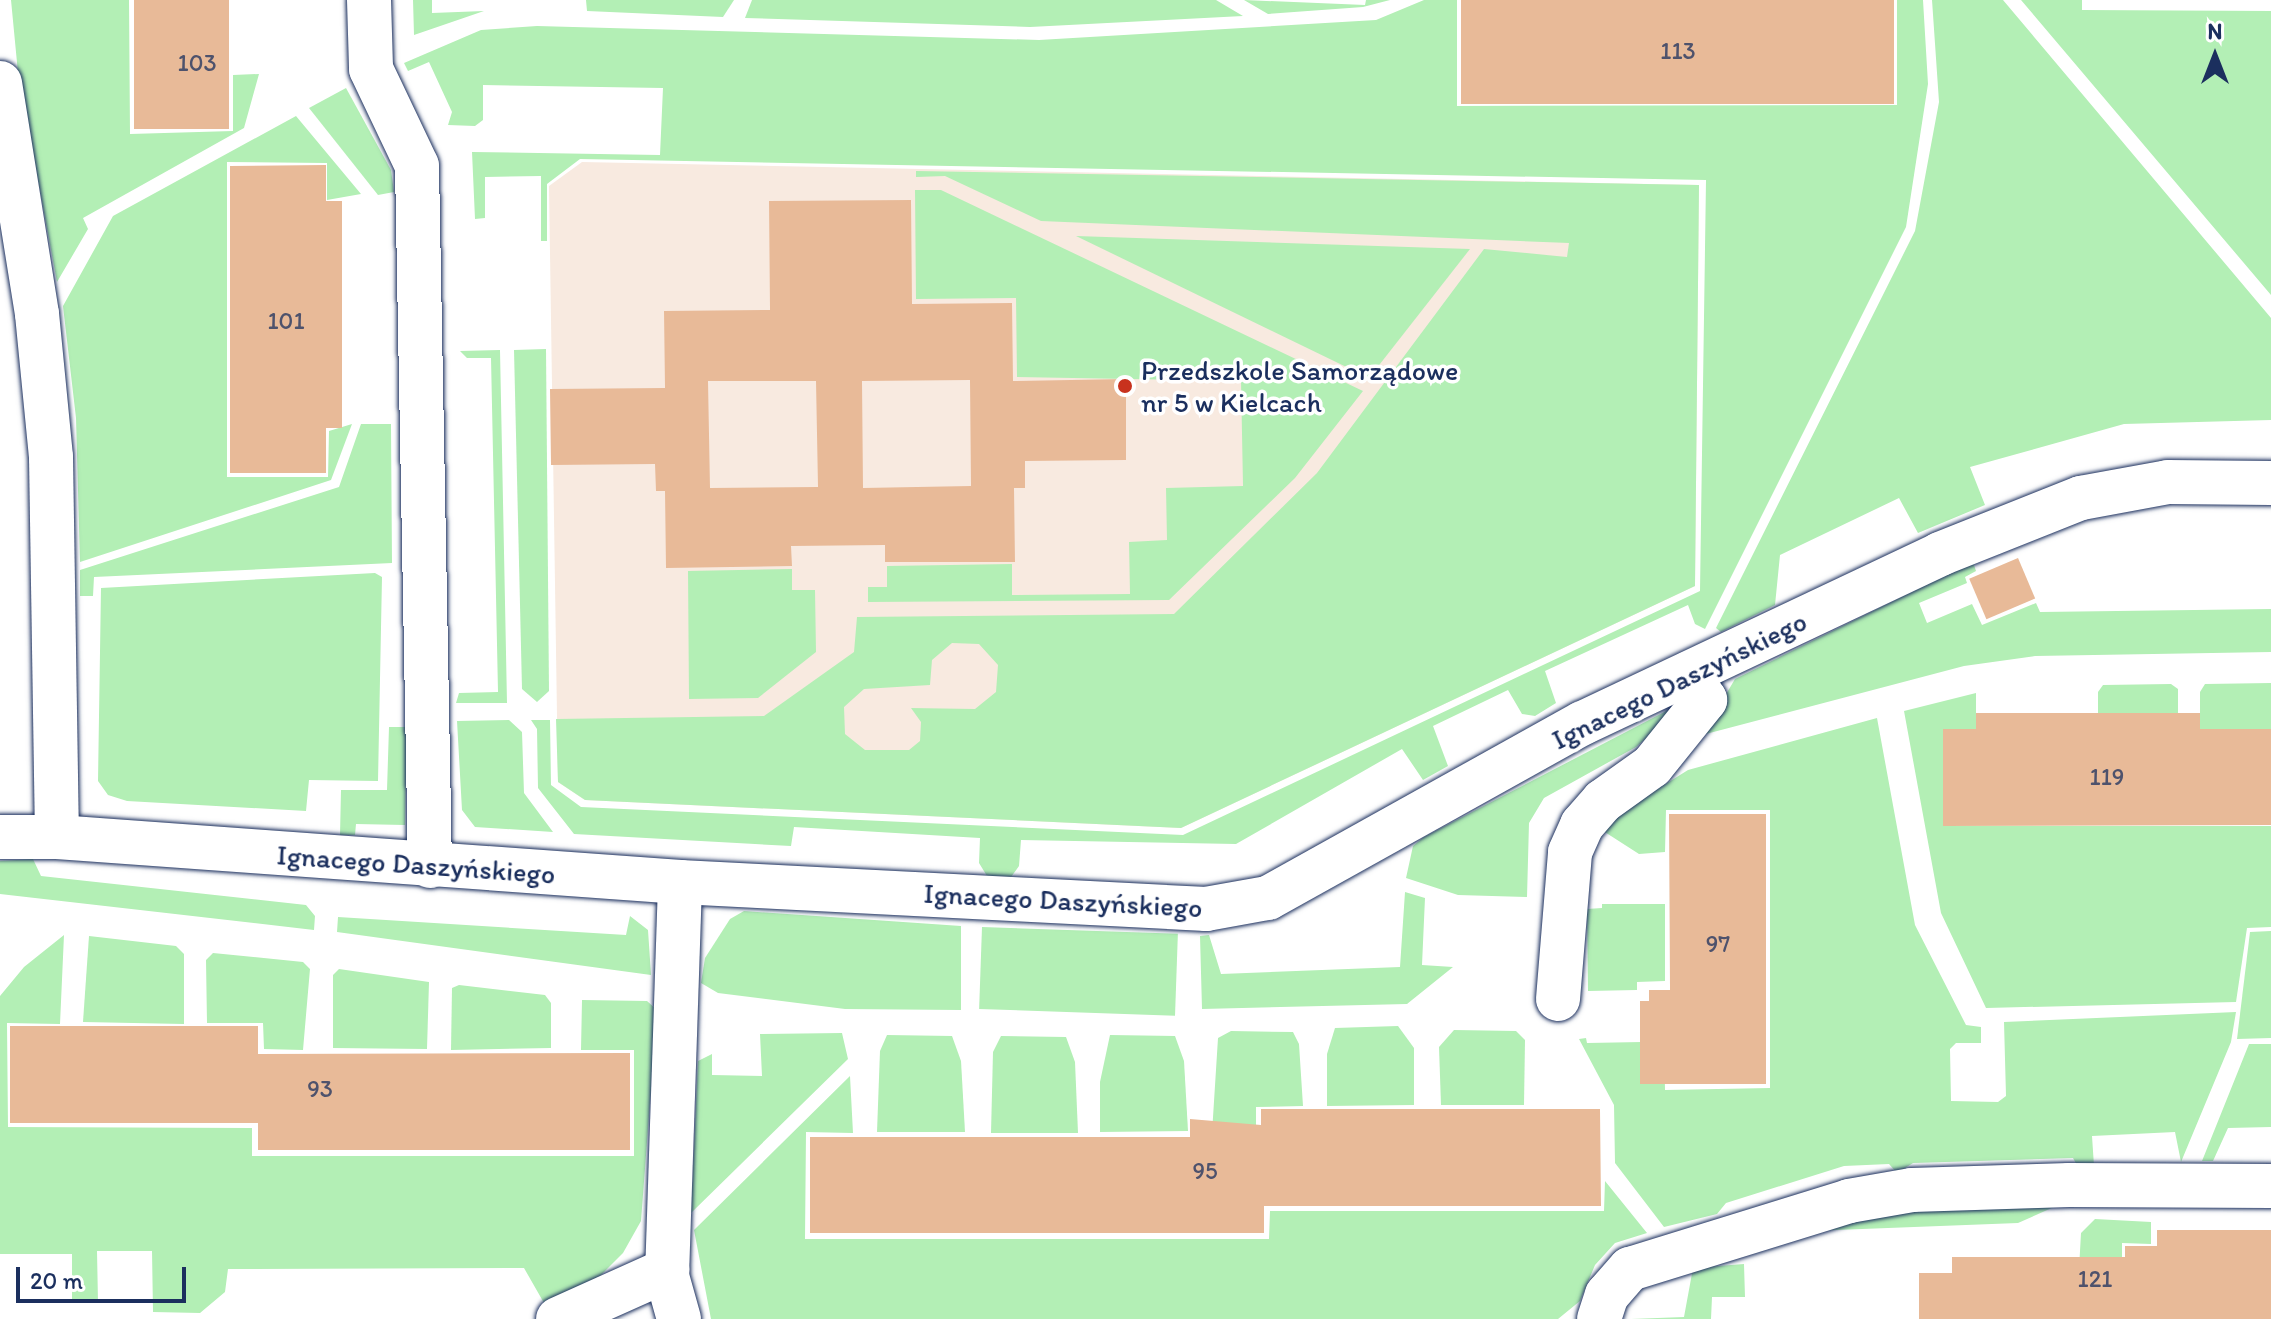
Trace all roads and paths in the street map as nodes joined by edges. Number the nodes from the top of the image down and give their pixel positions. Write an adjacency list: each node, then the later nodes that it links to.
1 (369, 0): 7 (street)
2 (0, 83): 6 (street)
3 (2271, 483): 4 (street, Ignacego Daszyńskiego)
4 (1689, 674): 8 (street, Ignacego Daszyńskiego); 9 (street)
5 (0, 837): 6 (street, Ignacego Daszyńskiego)
6 (57, 837): 7 (street, Ignacego Daszyńskiego)
7 (430, 866): 8 (street, Ignacego Daszyńskiego)
8 (680, 882): 11 (street)
9 (1558, 999)
10 (2271, 1186): 14 (street)
11 (667, 1270): 12 (street); 13 (street)
12 (558, 1319)
13 (679, 1319)
14 (1599, 1319)

